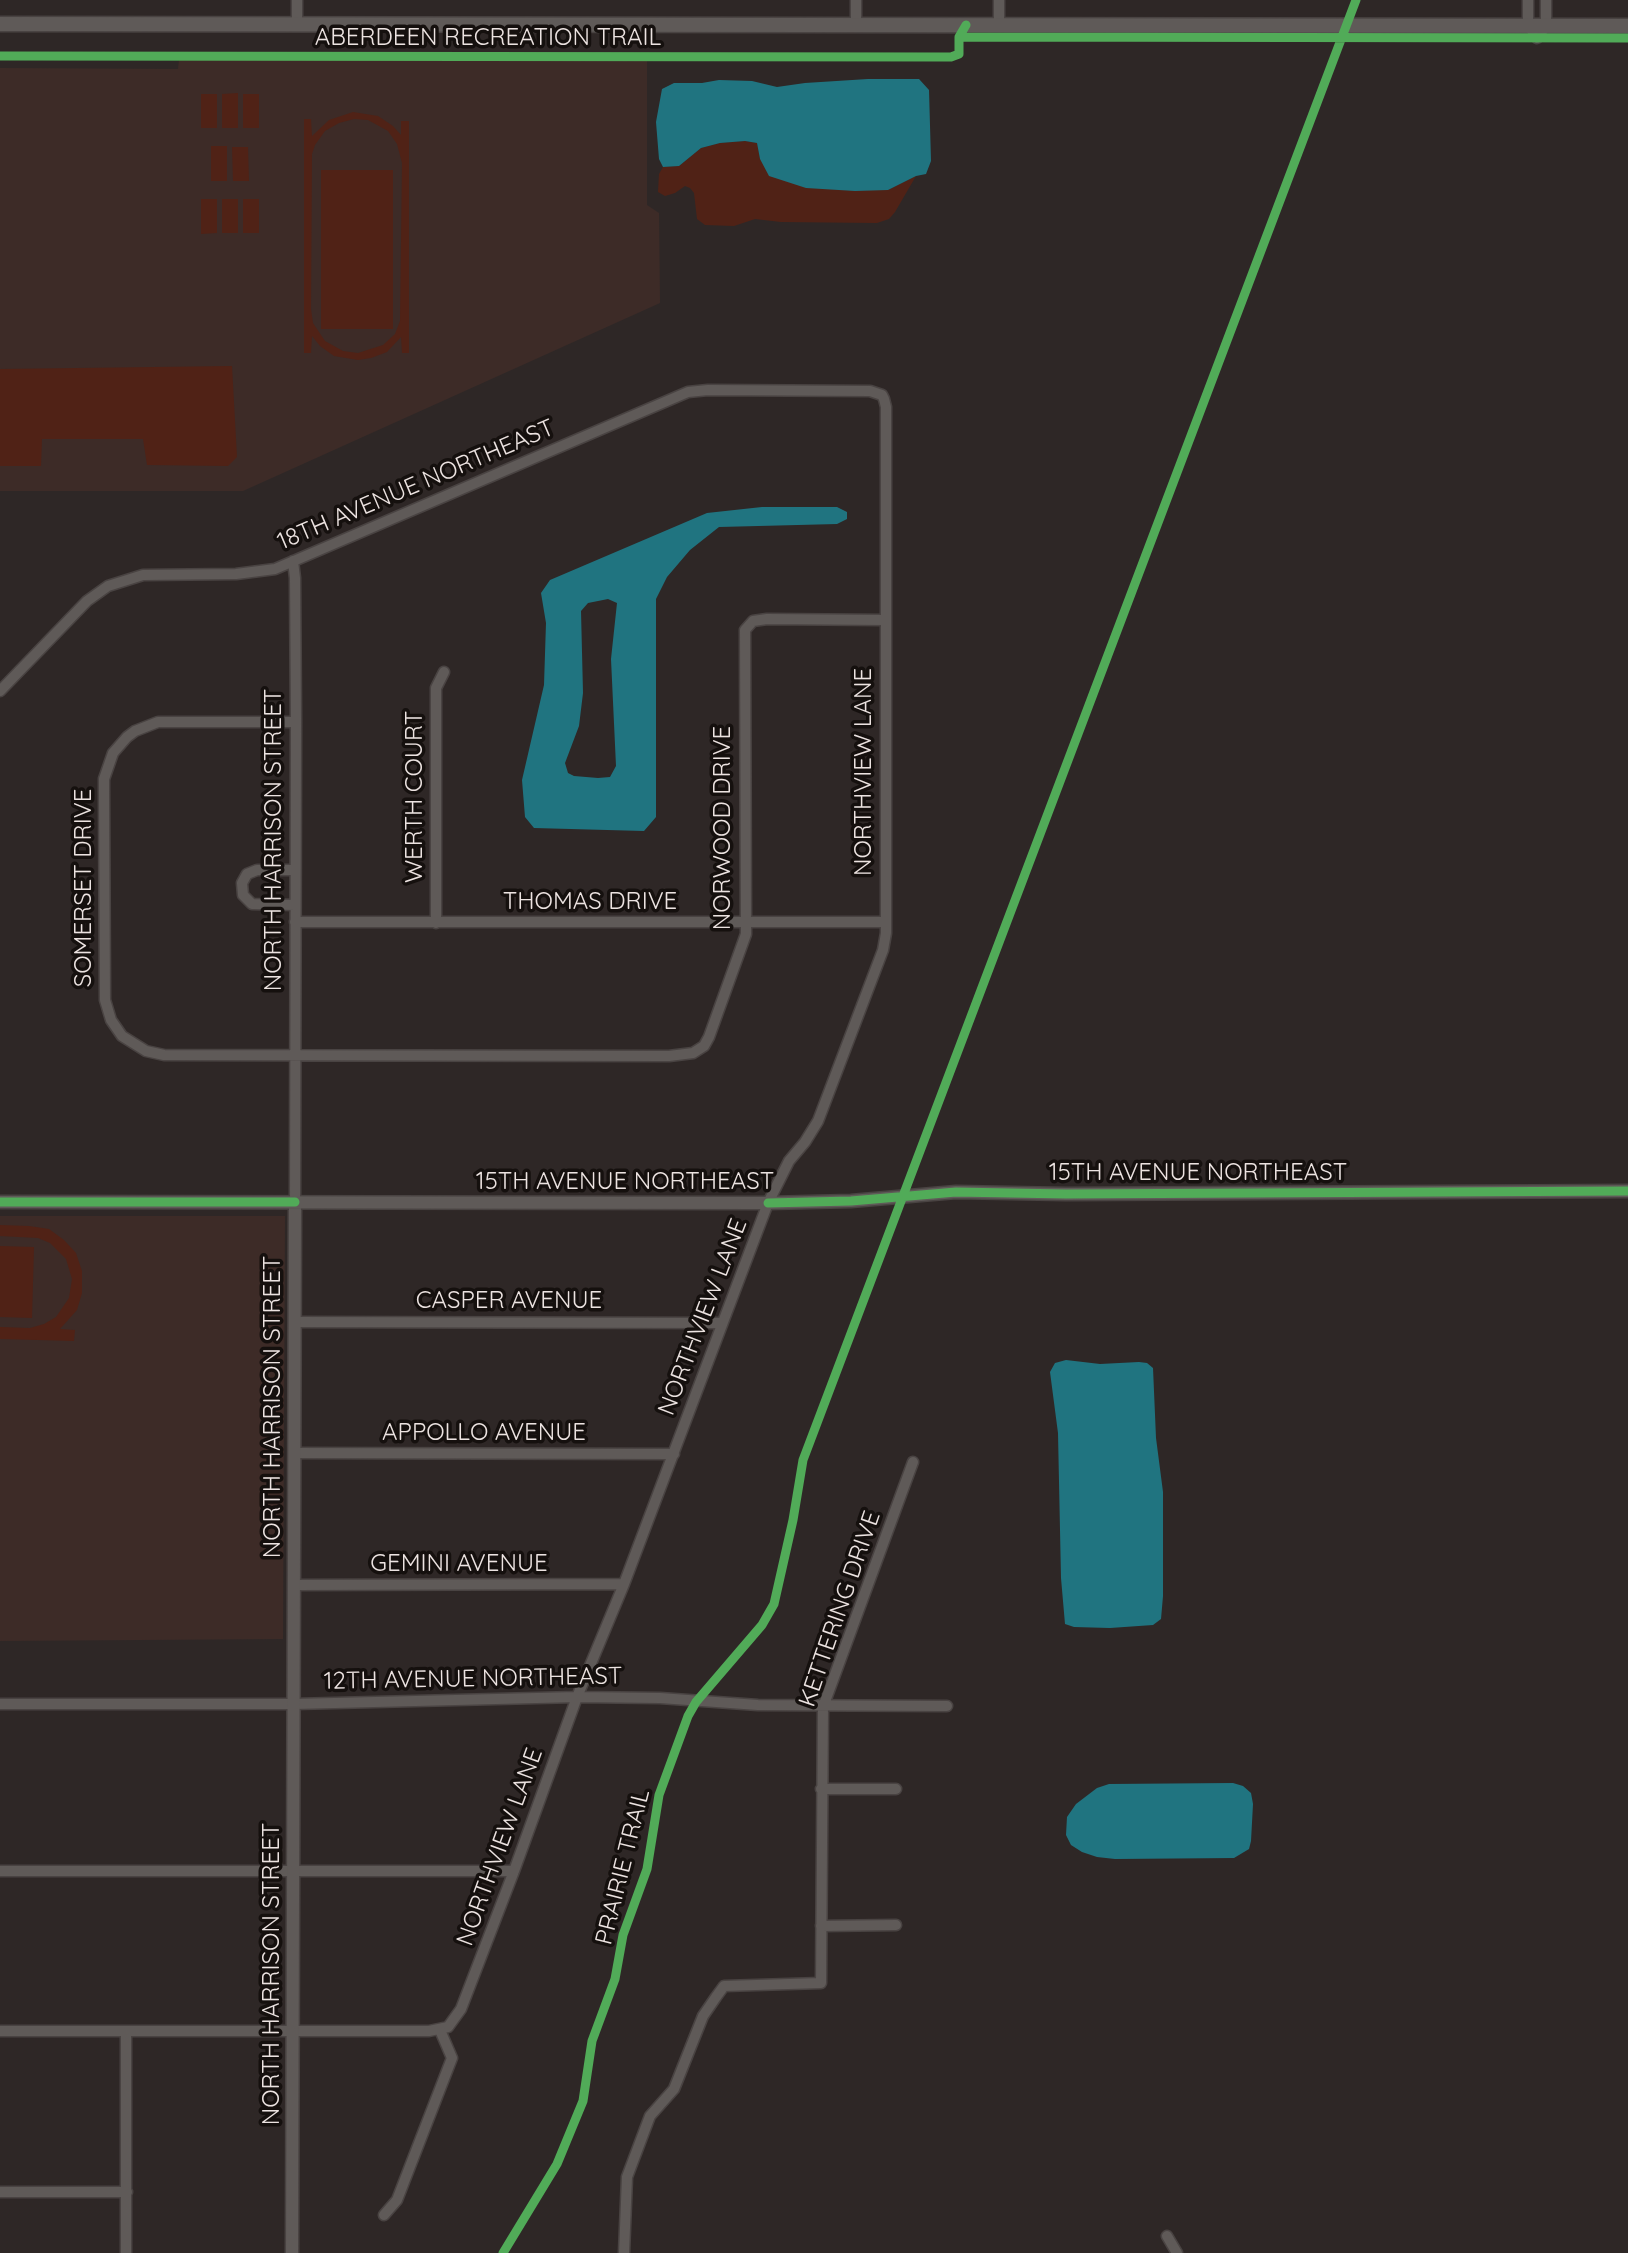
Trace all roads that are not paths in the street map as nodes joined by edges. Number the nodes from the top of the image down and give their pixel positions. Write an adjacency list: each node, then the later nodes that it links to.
1 (297, 0): 7 (street)
2 (856, 0): 8 (street)
3 (999, 0): 9 (street)
4 (1528, 0): 10 (street)
5 (1546, 0): 11 (street)
6 (0, 24): 7 (main road)
7 (297, 24): 8 (main road)
8 (856, 24): 9 (main road)
9 (999, 25): 10 (main road)
10 (1528, 26): 11 (main road)
11 (1546, 26): 12 (main road)
12 (1628, 26)
13 (882, 395): 14 (street, 18TH AVENUE NORTHEAST); 15 (street, NORTHVIEW LANE)
14 (293, 561): 17 (street, 18TH AVENUE NORTHEAST); 18 (street, NORTH HARRISON STREET)
15 (885, 620): 22 (street, NORTHVIEW LANE); 24 (street, NORWOOD DRIVE)
16 (444, 672): 23 (street, WERTH COURT)
17 (0, 691)
18 (296, 722): 19 (street, NORTH HARRISON STREET); 25 (street, SOMERSET DRIVE)
19 (295, 870): 20 (street, NORTH HARRISON STREET); 20 (street)
20 (295, 905): 21 (street, NORTH HARRISON STREET)
21 (295, 922): 23 (street, THOMAS DRIVE); 25 (street, NORTH HARRISON STREET)
22 (886, 922): 24 (street, THOMAS DRIVE); 29 (street, NORTHVIEW LANE)
23 (436, 923): 24 (street, THOMAS DRIVE)
24 (746, 923): 25 (street, NORWOOD DRIVE)
25 (295, 1055): 28 (street, NORTH HARRISON STREET)
26 (1628, 1191): 29 (street, 15TH AVENUE NORTHEAST)
27 (0, 1202): 28 (street, 15TH AVENUE NORTHEAST)
28 (295, 1202): 29 (street, 15TH AVENUE NORTHEAST); 30 (street, NORTH HARRISON STREET)
29 (768, 1203): 31 (street, NORTHVIEW LANE)
30 (295, 1322): 31 (street, CASPER AVENUE); 32 (street, NORTH HARRISON STREET)
31 (722, 1323): 33 (street, NORTHVIEW LANE)
32 (294, 1453): 33 (street, APPOLLO AVENUE); 36 (street, NORTH HARRISON STREET)
33 (674, 1454): 35 (street, NORTHVIEW LANE)
34 (913, 1462): 41 (street, KETTERING DRIVE)
35 (624, 1584): 36 (street, GEMINI AVENUE); 37 (street, NORTHVIEW LANE)
36 (294, 1585): 39 (street, NORTH HARRISON STREET)
37 (577, 1697): 39 (street, 12TH AVENUE NORTHEAST); 41 (street, 12TH AVENUE NORTHEAST); 46 (street, NORTHVIEW LANE)
38 (0, 1704): 39 (street, 12TH AVENUE NORTHEAST)
39 (294, 1704): 45 (street, NORTH HARRISON STREET)
40 (947, 1706): 41 (street, 12TH AVENUE NORTHEAST)
41 (823, 1707): 42 (street, KETTERING DRIVE)
42 (821, 1789): 43 (street); 48 (street, KETTERING DRIVE)
43 (896, 1789)
44 (0, 1871): 45 (street)
45 (294, 1871): 46 (street); 52 (street, NORTH HARRISON STREET)
46 (514, 1871): 49 (street, NORTHVIEW LANE)
47 (896, 1925): 48 (street)
48 (821, 1926): 59 (street, KETTERING DRIVE)
49 (444, 2029): 52 (street); 55 (street)
50 (0, 2031): 51 (street)
51 (126, 2031): 52 (street); 54 (street)
52 (293, 2032): 58 (street, NORTH HARRISON STREET)
53 (0, 2192): 54 (street)
54 (127, 2192): 57 (street)
55 (384, 2215)
56 (1167, 2236): 60 (street)
57 (126, 2253)
58 (292, 2253)
59 (624, 2253)
60 (1177, 2253)

